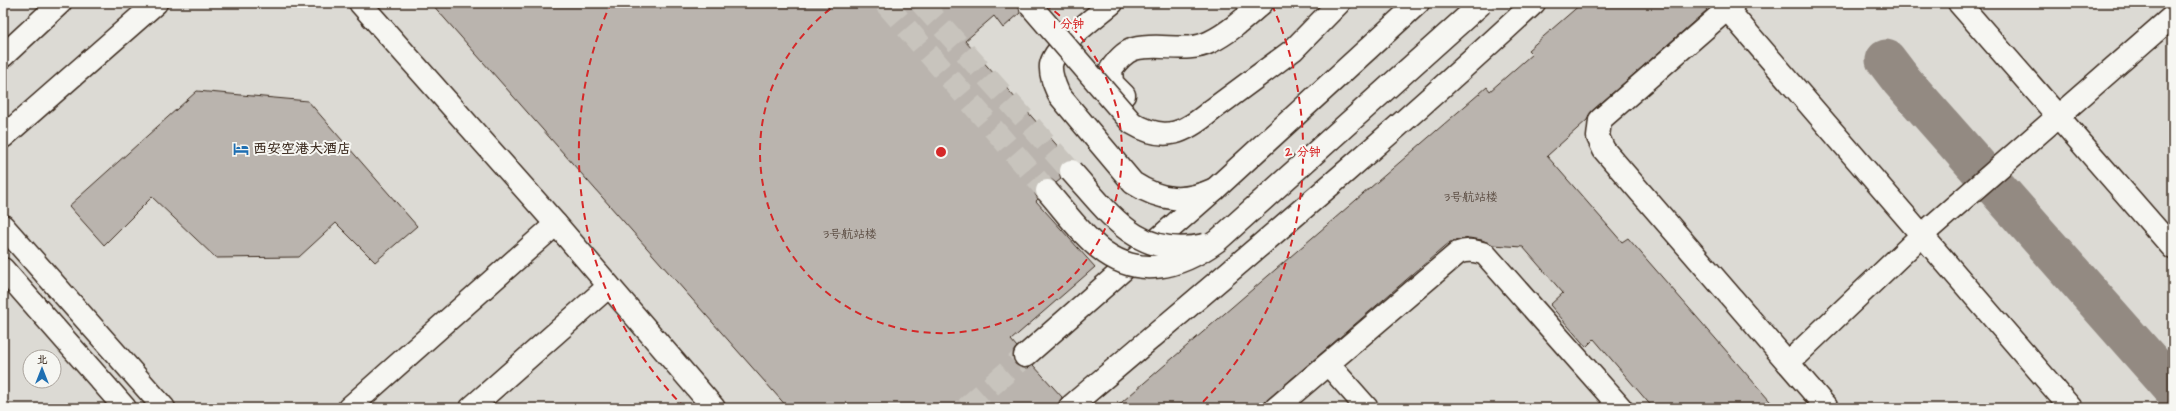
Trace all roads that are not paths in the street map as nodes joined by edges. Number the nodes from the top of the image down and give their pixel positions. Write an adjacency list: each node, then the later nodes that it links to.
1 (60, 3): 14 (main road)
2 (156, 3): 17 (main road)
3 (360, 3): 21 (main road)
4 (1112, 3): 19 (main road)
5 (1262, 3): 15 (main road)
6 (1339, 3): 11 (main road, bridge)
7 (1418, 3): 19 (main road)
8 (1482, 3): 24 (main road, bridge)
9 (1534, 3): 31 (main road)
10 (1959, 3): 16 (main road)
11 (1030, 5)
12 (1731, 6): 23 (main road); 29 (main road)
13 (2173, 16): 16 (main road)
14 (3, 56)
15 (1124, 95)
16 (2058, 117): 23 (main road); 25 (main road)
17 (3, 137)
18 (1070, 171): 24 (main road, bridge)
19 (1215, 189): 28 (main road)
20 (1048, 191): 24 (main road, bridge)
21 (556, 224): 27 (main road); 34 (main road)
22 (3, 226): 33 (main road)
23 (1922, 235): 29 (main road); 41 (main road)
24 (1217, 241)
25 (2173, 248)
26 (3, 269): 32 (main road)
27 (609, 286): 35 (main road); 36 (main road)
28 (1025, 356)
29 (1788, 363): 40 (main road)
30 (1328, 364): 37 (main road); 38 (main road); 39 (main road)
31 (1070, 407)
32 (125, 408)
33 (164, 408)
34 (349, 408)
35 (471, 408)
36 (714, 408)
37 (1276, 408)
38 (1367, 408)
39 (1621, 408)
40 (1827, 408)
41 (2071, 408)

